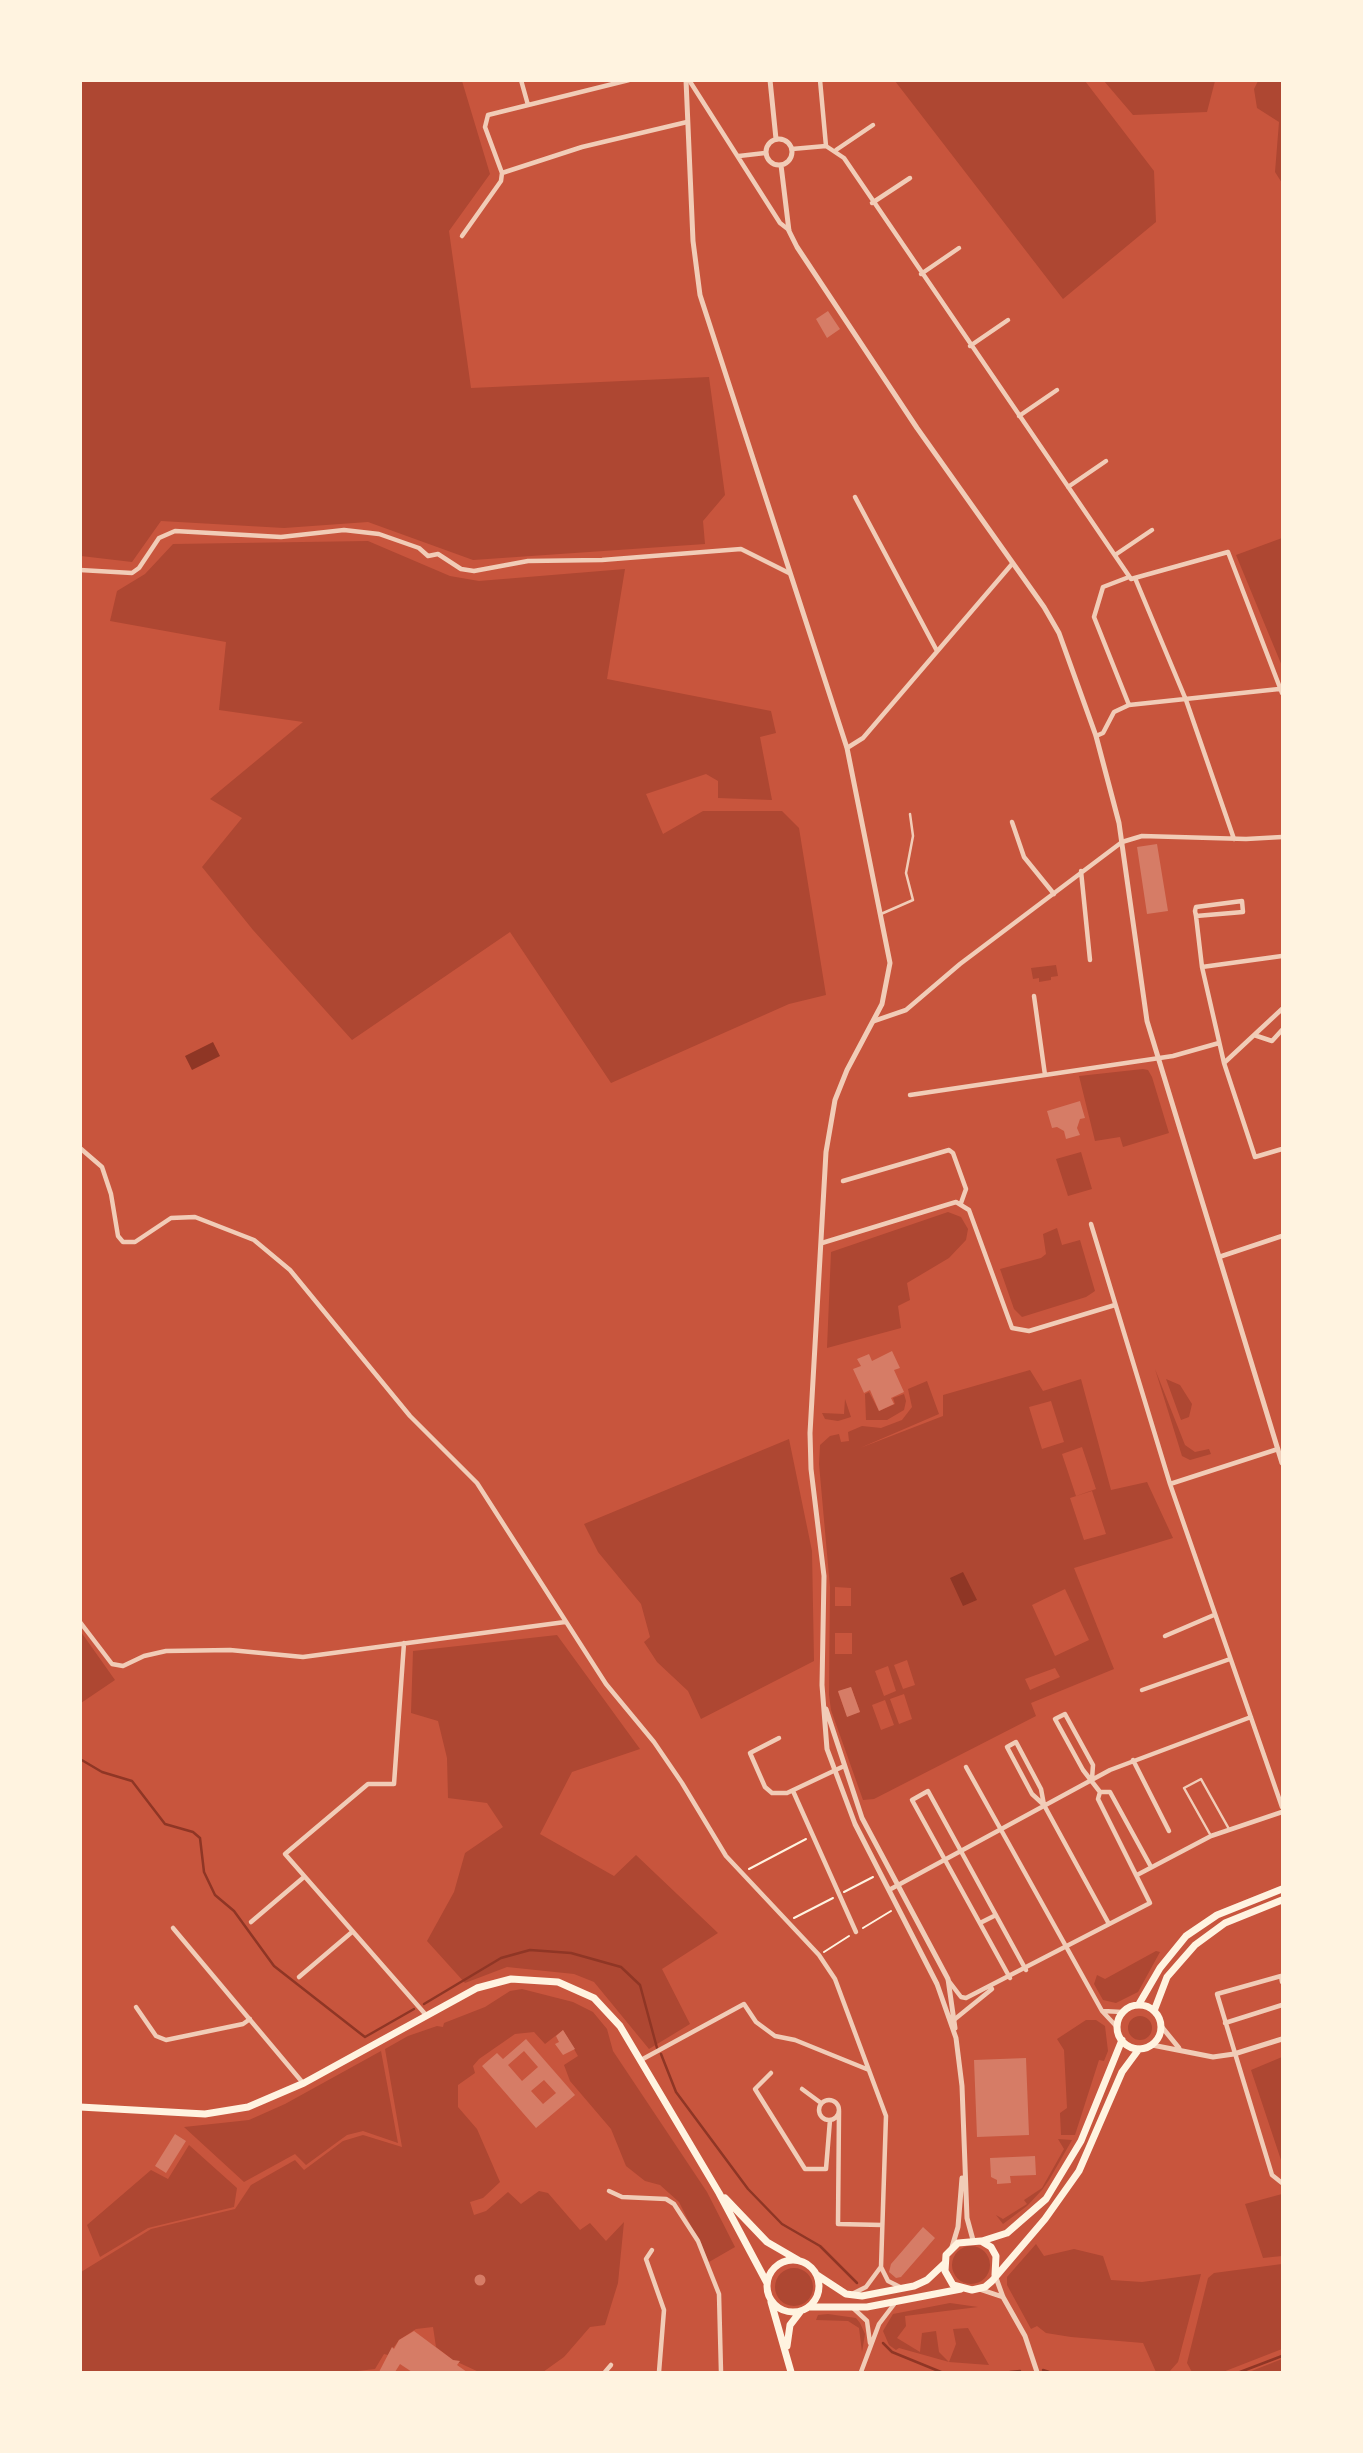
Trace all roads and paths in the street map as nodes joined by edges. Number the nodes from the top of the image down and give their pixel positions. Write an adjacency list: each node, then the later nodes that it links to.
1 (522, 80): 6 (street)
2 (629, 80): 6 (street)
3 (687, 80): 7 (street); 14 (street)
4 (770, 80): 9 (street)
5 (820, 80): 10 (street)
6 (528, 105): 16 (street)
7 (687, 122): 16 (street); 34 (street)
8 (873, 125): 12 (street)
9 (776, 139): 11 (street); 13 (street)
10 (826, 146): 11 (street); 12 (street)
11 (792, 149): 15 (street)
12 (836, 150): 18 (street)
13 (765, 153): 14 (street); 15 (street)
14 (739, 156): 19 (street)
15 (781, 165): 19 (street)
16 (502, 173): 20 (street)
17 (911, 178): 18 (street)
18 (872, 204): 22 (street)
19 (789, 231): 32 (street)
20 (462, 236)
21 (960, 248): 22 (street)
22 (921, 274): 24 (street)
23 (1008, 320): 24 (street)
24 (970, 346): 26 (street)
25 (1057, 390): 26 (street)
26 (1019, 416): 28 (street)
27 (1106, 461): 28 (street)
28 (1068, 487): 31 (street)
29 (855, 497): 36 (street)
30 (1152, 530): 31 (street)
31 (1115, 555): 35 (street)
32 (1012, 564): 36 (street); 40 (street)
33 (80, 570): 34 (street)
34 (789, 573): 41 (street)
35 (1132, 578): 37 (street); 38 (street); 39 (street)
36 (937, 651): 41 (street)
37 (1281, 691): 38 (street)
38 (1186, 699): 39 (street); 45 (street)
39 (1129, 705): 40 (street)
40 (1096, 736): 46 (street)
41 (847, 748): 49 (street)
42 (910, 814): 49 (lane)
43 (1012, 822): 48 (street)
44 (1283, 837): 45 (street)
45 (1234, 839): 46 (street)
46 (1122, 842): 47 (street); 60 (street)
47 (1081, 871): 48 (street); 52 (street)
48 (1054, 894): 56 (street)
49 (881, 914): 56 (street)
50 (1196, 916): 50 (street); 53 (street)
51 (1283, 956): 53 (street)
52 (1090, 960)
53 (1202, 967): 59 (street)
54 (1034, 996): 62 (street)
55 (1283, 1009): 58 (street)
56 (874, 1021): 70 (street)
57 (1283, 1030): 58 (street)
58 (1254, 1035): 61 (street)
59 (1219, 1043): 60 (street); 61 (street)
60 (1159, 1058): 62 (street); 71 (street)
61 (1224, 1063): 65 (street)
62 (1045, 1074): 63 (street)
63 (910, 1095)
64 (80, 1148): 78 (street)
65 (1283, 1149)
66 (843, 1181): 67 (street)
67 (961, 1203): 70 (street); 72 (street)
68 (1091, 1224): 72 (street)
69 (1283, 1236): 71 (street)
70 (822, 1243): 83 (street)
71 (1219, 1257): 73 (street)
72 (1115, 1305): 75 (street)
73 (1278, 1450): 74 (street); 75 (street)
74 (1283, 1463)
75 (1170, 1483): 76 (street)
76 (1214, 1615): 79 (street); 81 (street)
77 (80, 1622): 80 (street)
78 (565, 1622): 80 (street); 103 (street)
79 (1165, 1636)
80 (404, 1643): 105 (street)
81 (1230, 1659): 82 (street); 84 (street)
82 (1142, 1690)
83 (823, 1699): 87 (street); 89 (street)
84 (1251, 1717): 86 (street); 94 (street)
85 (779, 1738): 91 (street)
86 (1133, 1760): 90 (street); 97 (street)
87 (842, 1767): 89 (street); 106 (street)
88 (966, 1767): 95 (street)
89 (834, 1771): 91 (street); 108 (street)
90 (1093, 1779): 90 (street); 92 (street); 93 (street)
91 (793, 1791): 98 (street)
92 (1100, 1793): 102 (street); 104 (street)
93 (1044, 1805): 93 (street); 95 (street); 114 (street)
94 (1283, 1810): 96 (street)
95 (999, 1829): 100 (street); 118 (street)
96 (1229, 1829): 99 (street); 99 (lane)
97 (1169, 1831)
98 (813, 1835): 103 (path); 117 (street)
99 (1211, 1836): 102 (street)
100 (961, 1851): 101 (street); 101 (street); 111 (street)
101 (945, 1859): 106 (street); 113 (street)
102 (1150, 1866): 104 (street)
103 (740, 1874): 119 (street)
104 (1137, 1875): 114 (street)
105 (304, 1877): 112 (street); 116 (street)
106 (896, 1886): 108 (street); 123 (street)
107 (1283, 1889): 126 (main road)
108 (889, 1890): 110 (street)
109 (1283, 1900): 130 (main road)
110 (898, 1907): 117 (path); 138 (street)
111 (996, 1914): 113 (street); 120 (street)
112 (251, 1923)
113 (980, 1923): 122 (street)
114 (1109, 1924): 118 (street)
115 (173, 1928): 133 (street)
116 (352, 1932): 121 (street); 132 (street)
117 (856, 1932): 119 (path)
118 (1066, 1947): 120 (street); 129 (street)
119 (819, 1955): 146 (street)
120 (1026, 1970): 122 (street)
121 (299, 1977)
122 (1010, 1978): 125 (street)
123 (948, 1979): 125 (street); 134 (street)
124 (1283, 1982): 135 (street)
125 (997, 1985): 134 (street)
126 (1139, 2004): 130 (main road); 131 (main road)
127 (1283, 2005): 135 (street)
128 (136, 2007): 133 (street)
129 (1102, 2011): 131 (street); 137 (street)
130 (1154, 2011): 136 (main road)
131 (1122, 2012): 137 (main road)
132 (426, 2016): 145 (main road); 148 (main road)
133 (250, 2019): 148 (street)
134 (955, 2020): 138 (street)
135 (1225, 2023): 144 (street)
136 (1161, 2026): 141 (main road); 142 (street)
137 (1117, 2027): 140 (main road)
138 (956, 2038): 154 (street)
139 (1283, 2039): 144 (street)
140 (1122, 2040): 143 (main road); 159 (main road)
141 (1152, 2045): 142 (street); 143 (main road)
142 (1179, 2048): 144 (street)
143 (1139, 2049): 166 (main road)
144 (1234, 2054): 155 (street)
145 (641, 2060): 146 (street); 157 (main road)
146 (869, 2070): 158 (street)
147 (771, 2073): 153 (street)
148 (304, 2083): 151 (main road)
149 (802, 2089): 150 (street)
150 (821, 2103): 152 (street); 153 (street)
151 (80, 2107)
152 (839, 2112): 153 (street); 158 (street)
153 (830, 2120)
154 (963, 2175): 159 (street); 160 (street)
155 (1283, 2183)
156 (609, 2191): 182 (street)
157 (719, 2193): 162 (main road); 167 (main road)
158 (882, 2225): 164 (street)
159 (977, 2240): 160 (main road); 166 (main road)
160 (952, 2247): 163 (main road)
161 (652, 2250): 181 (street)
162 (803, 2262): 165 (main road); 167 (main road)
163 (944, 2263): 168 (main road); 169 (main road)
164 (881, 2267): 168 (street); 171 (street)
165 (817, 2275): 171 (main road); 174 (main road)
166 (995, 2275): 170 (main road); 172 (street)
167 (768, 2287): 176 (main road); 178 (main road)
168 (906, 2288): 171 (main road)
169 (961, 2289): 170 (main road); 173 (main road)
170 (979, 2289): 172 (street)
171 (852, 2294)
172 (1003, 2297): 185 (street)
173 (895, 2302): 175 (main road); 177 (street)
174 (809, 2307): 175 (main road); 176 (main road)
175 (851, 2307): 177 (street)
176 (800, 2312): 178 (main road)
177 (870, 2347): 184 (street)
178 (788, 2360): 183 (main road)
179 (611, 2365): 180 (street)
180 (605, 2372)
181 (659, 2372)
182 (721, 2372)
183 (791, 2372)
184 (861, 2372)
185 (1037, 2372)

